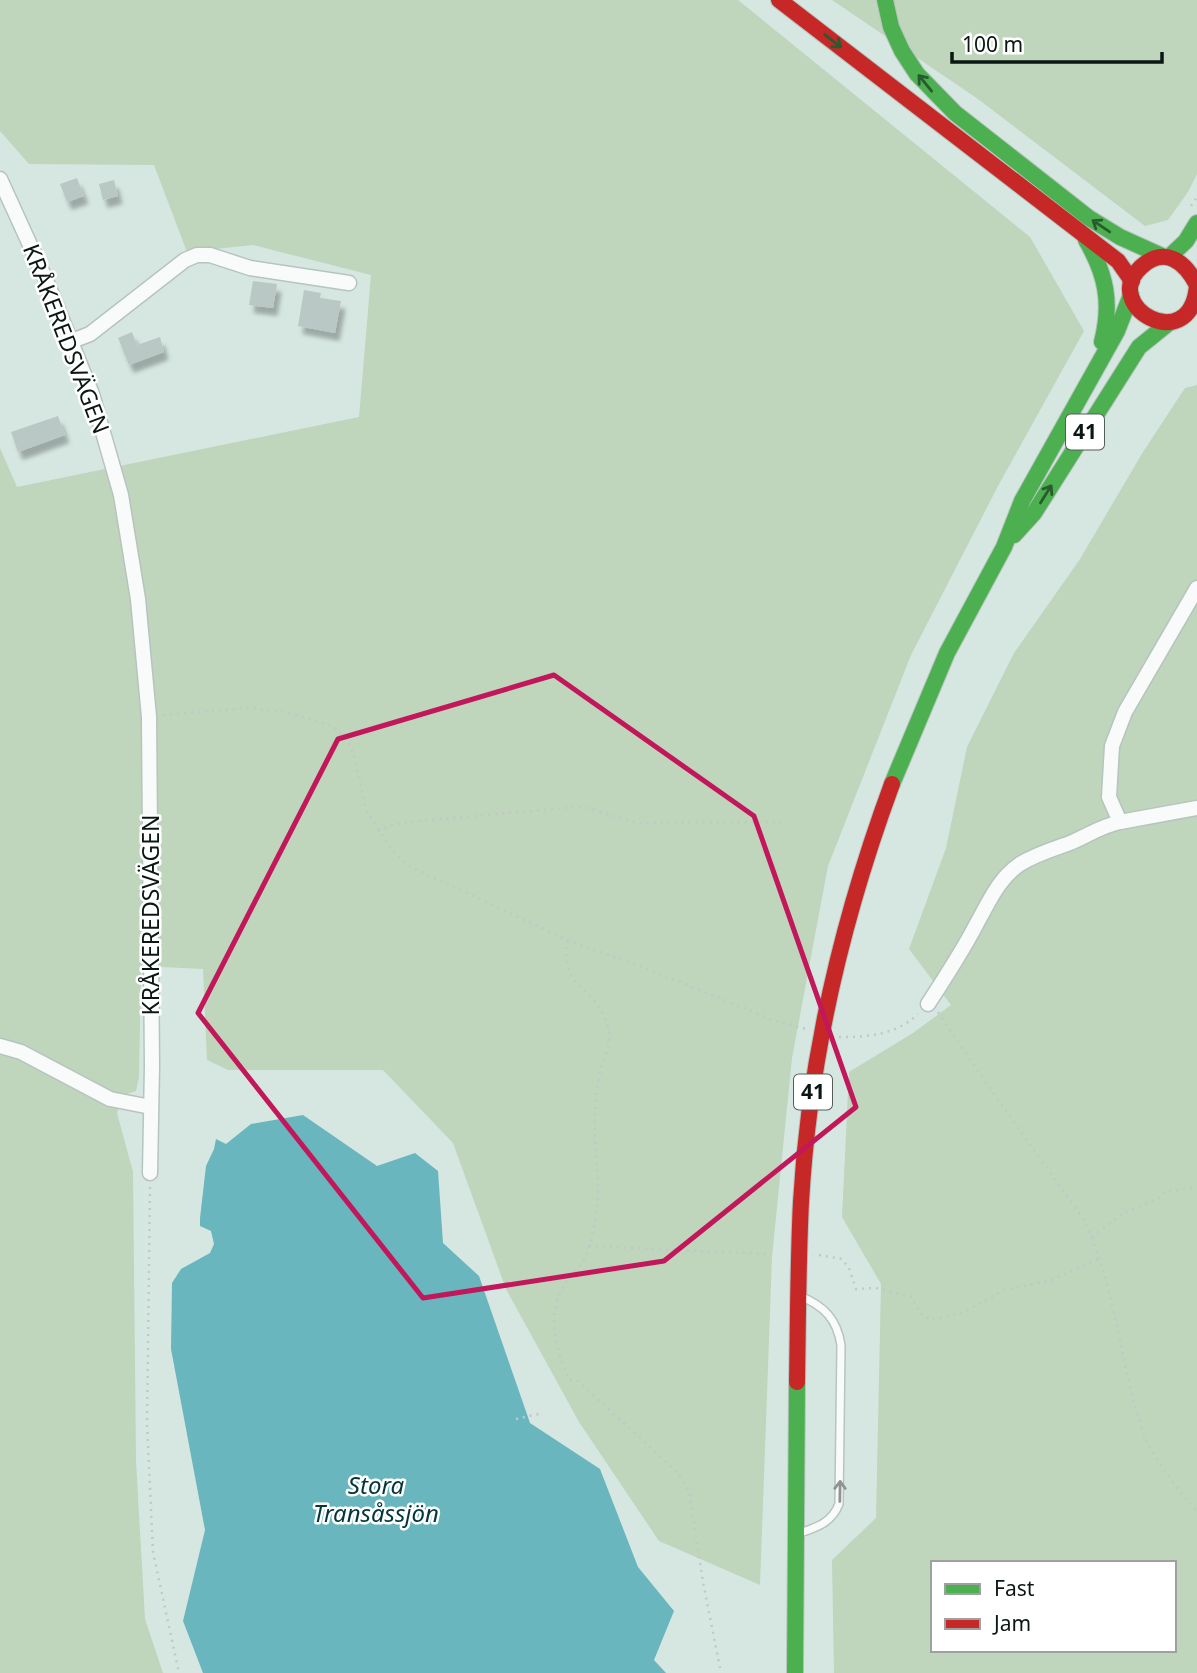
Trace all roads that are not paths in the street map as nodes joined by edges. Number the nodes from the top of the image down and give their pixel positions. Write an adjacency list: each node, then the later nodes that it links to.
1 (779, 0): 5 (main road, one-way to 5)
2 (885, 0): 6 (main road, one-way to 2)
3 (0, 179): 11 (street, KRÅKEREDSVÄGEN)
4 (1197, 223): 6 (main road, 41)
5 (1083, 234): 9 (main road); 12 (main road)
6 (1166, 257): 8 (main road, 41); 9 (main road, 41)
7 (349, 283): 11 (street)
8 (1197, 285): 10 (main road, 41)
9 (1131, 288): 10 (main road); 12 (main road, 41)
10 (1182, 321): 13 (main road, 41, one-way to 10)
11 (72, 341): 19 (street, KRÅKEREDSVÄGEN)
12 (1092, 374): 13 (main road, 41)
13 (1004, 547): 21 (main road, 41)
14 (1197, 588): 16 (street)
15 (1197, 808): 16 (street)
16 (1120, 822): 17 (street)
17 (929, 1004)
18 (0, 1046): 19 (street)
19 (151, 1107): 20 (street, KRÅKEREDSVÄGEN)
20 (150, 1173)
21 (798, 1295): 22 (main road, 41); 22 (lane, one-way to 21)
22 (796, 1535): 23 (main road, 41)
23 (795, 1673)

